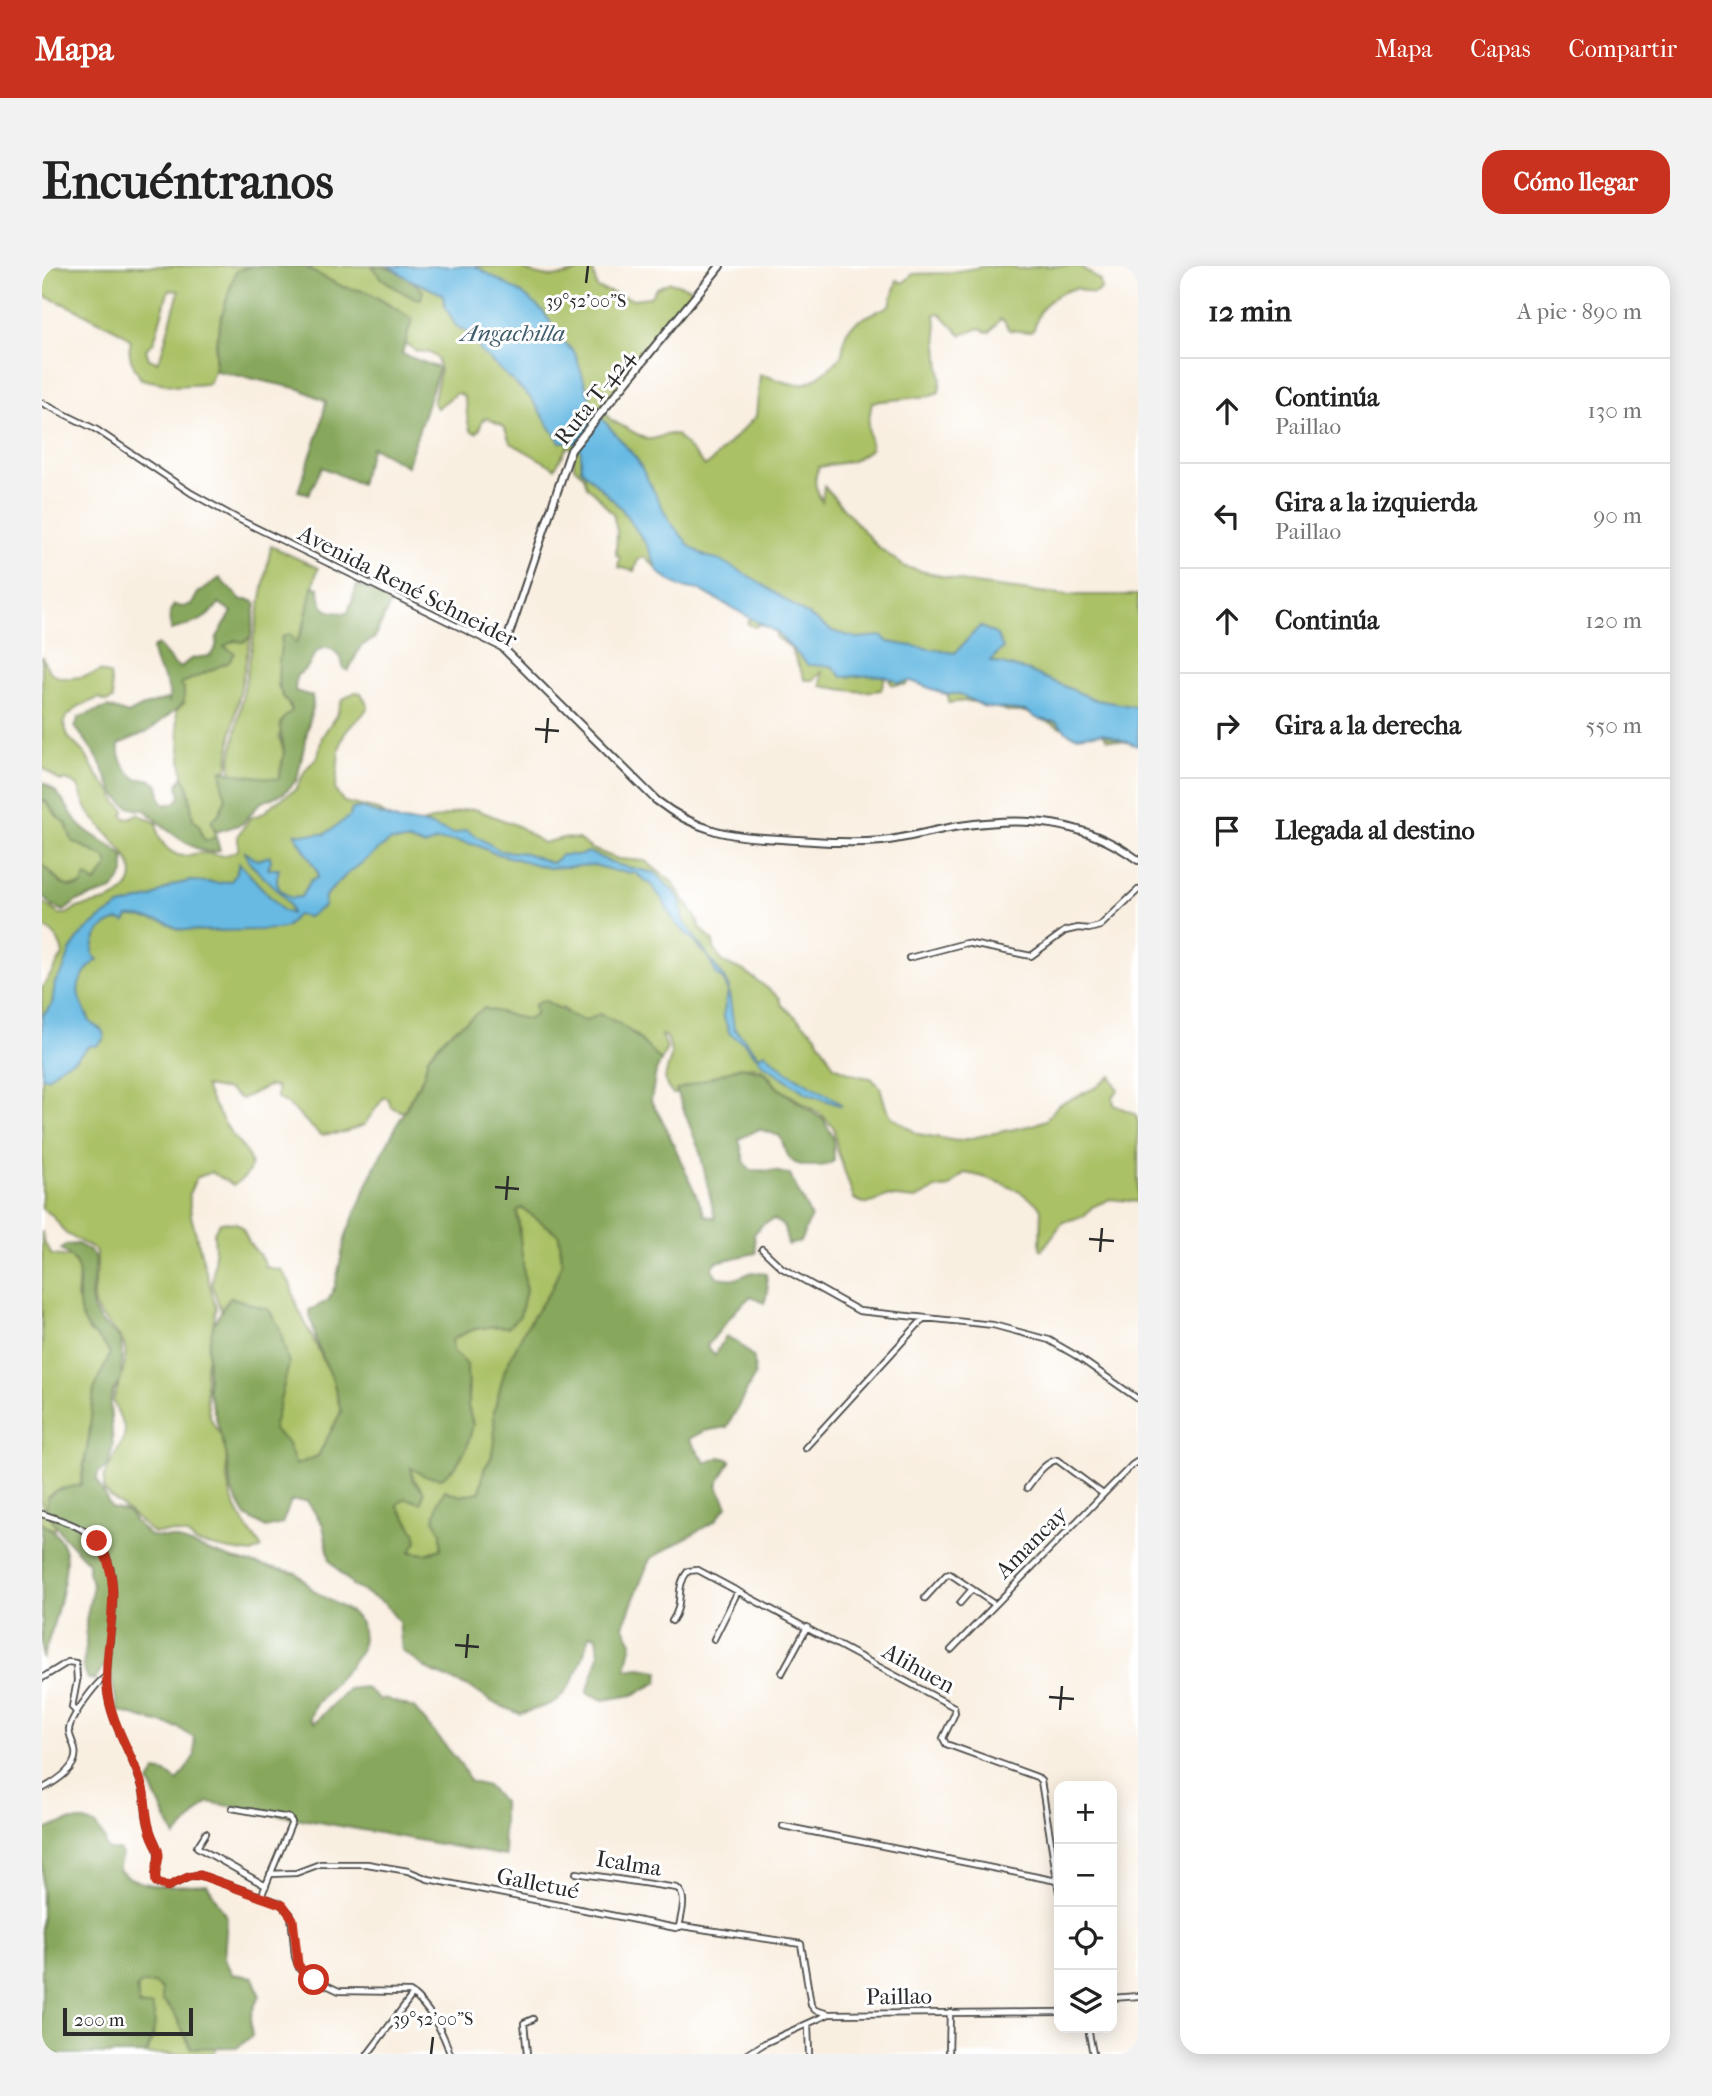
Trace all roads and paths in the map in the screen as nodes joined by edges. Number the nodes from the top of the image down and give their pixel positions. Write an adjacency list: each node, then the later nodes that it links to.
1 (720, 266): 3 (street, Ruta T-424)
2 (42, 403): 3 (street, Avenida René Schneider)
3 (504, 649): 4 (street, Avenida René Schneider)
4 (1138, 860)
5 (1138, 890): 6 (street)
6 (909, 958)
7 (762, 1250): 8 (street)
8 (925, 1317): 9 (street); 10 (street)
9 (1138, 1399)
10 (804, 1448)
11 (1138, 1461): 13 (street, Amancay)
12 (1027, 1488): 13 (street)
13 (1102, 1494): 19 (street, Amancay)
14 (42, 1514): 25 (street)
15 (972, 1589): 17 (street); 18 (street); 19 (street)
16 (738, 1591): 20 (street, Alihuen); 21 (street, Alihuen); 22 (street)
17 (925, 1598)
18 (960, 1603)
19 (994, 1604): 23 (street, Amancay)
20 (672, 1621)
21 (807, 1627): 24 (street); 32 (street, Alihuen)
22 (714, 1639)
23 (951, 1650)
24 (782, 1673)
25 (107, 1676): 27 (street); 37 (street)
26 (42, 1678): 27 (street)
27 (77, 1713): 28 (street)
28 (42, 1789)
29 (232, 1808): 34 (street)
30 (783, 1826): 35 (street)
31 (206, 1833): 36 (street)
32 (1054, 1863)
33 (576, 1873): 38 (street, Icalma)
34 (270, 1874): 36 (street); 38 (street, Galletué)
35 (1054, 1880)
36 (266, 1885): 37 (street)
37 (261, 1897): 39 (street)
38 (679, 1927): 44 (street, Galletué)
39 (413, 1994): 48 (street); 49 (street)
40 (1138, 1996): 41 (street)
41 (1117, 1998)
42 (950, 2012): 43 (street, Paillao); 44 (street, Paillao); 53 (street)
43 (1054, 2012)
44 (829, 2014): 46 (street, Paillao)
45 (533, 2019): 50 (street)
46 (808, 2024): 51 (street, Paillao); 52 (street)
47 (1089, 2033): 54 (street)
48 (368, 2054)
49 (450, 2054)
50 (527, 2054)
51 (748, 2054)
52 (809, 2054)
53 (949, 2054)
54 (1093, 2054)

